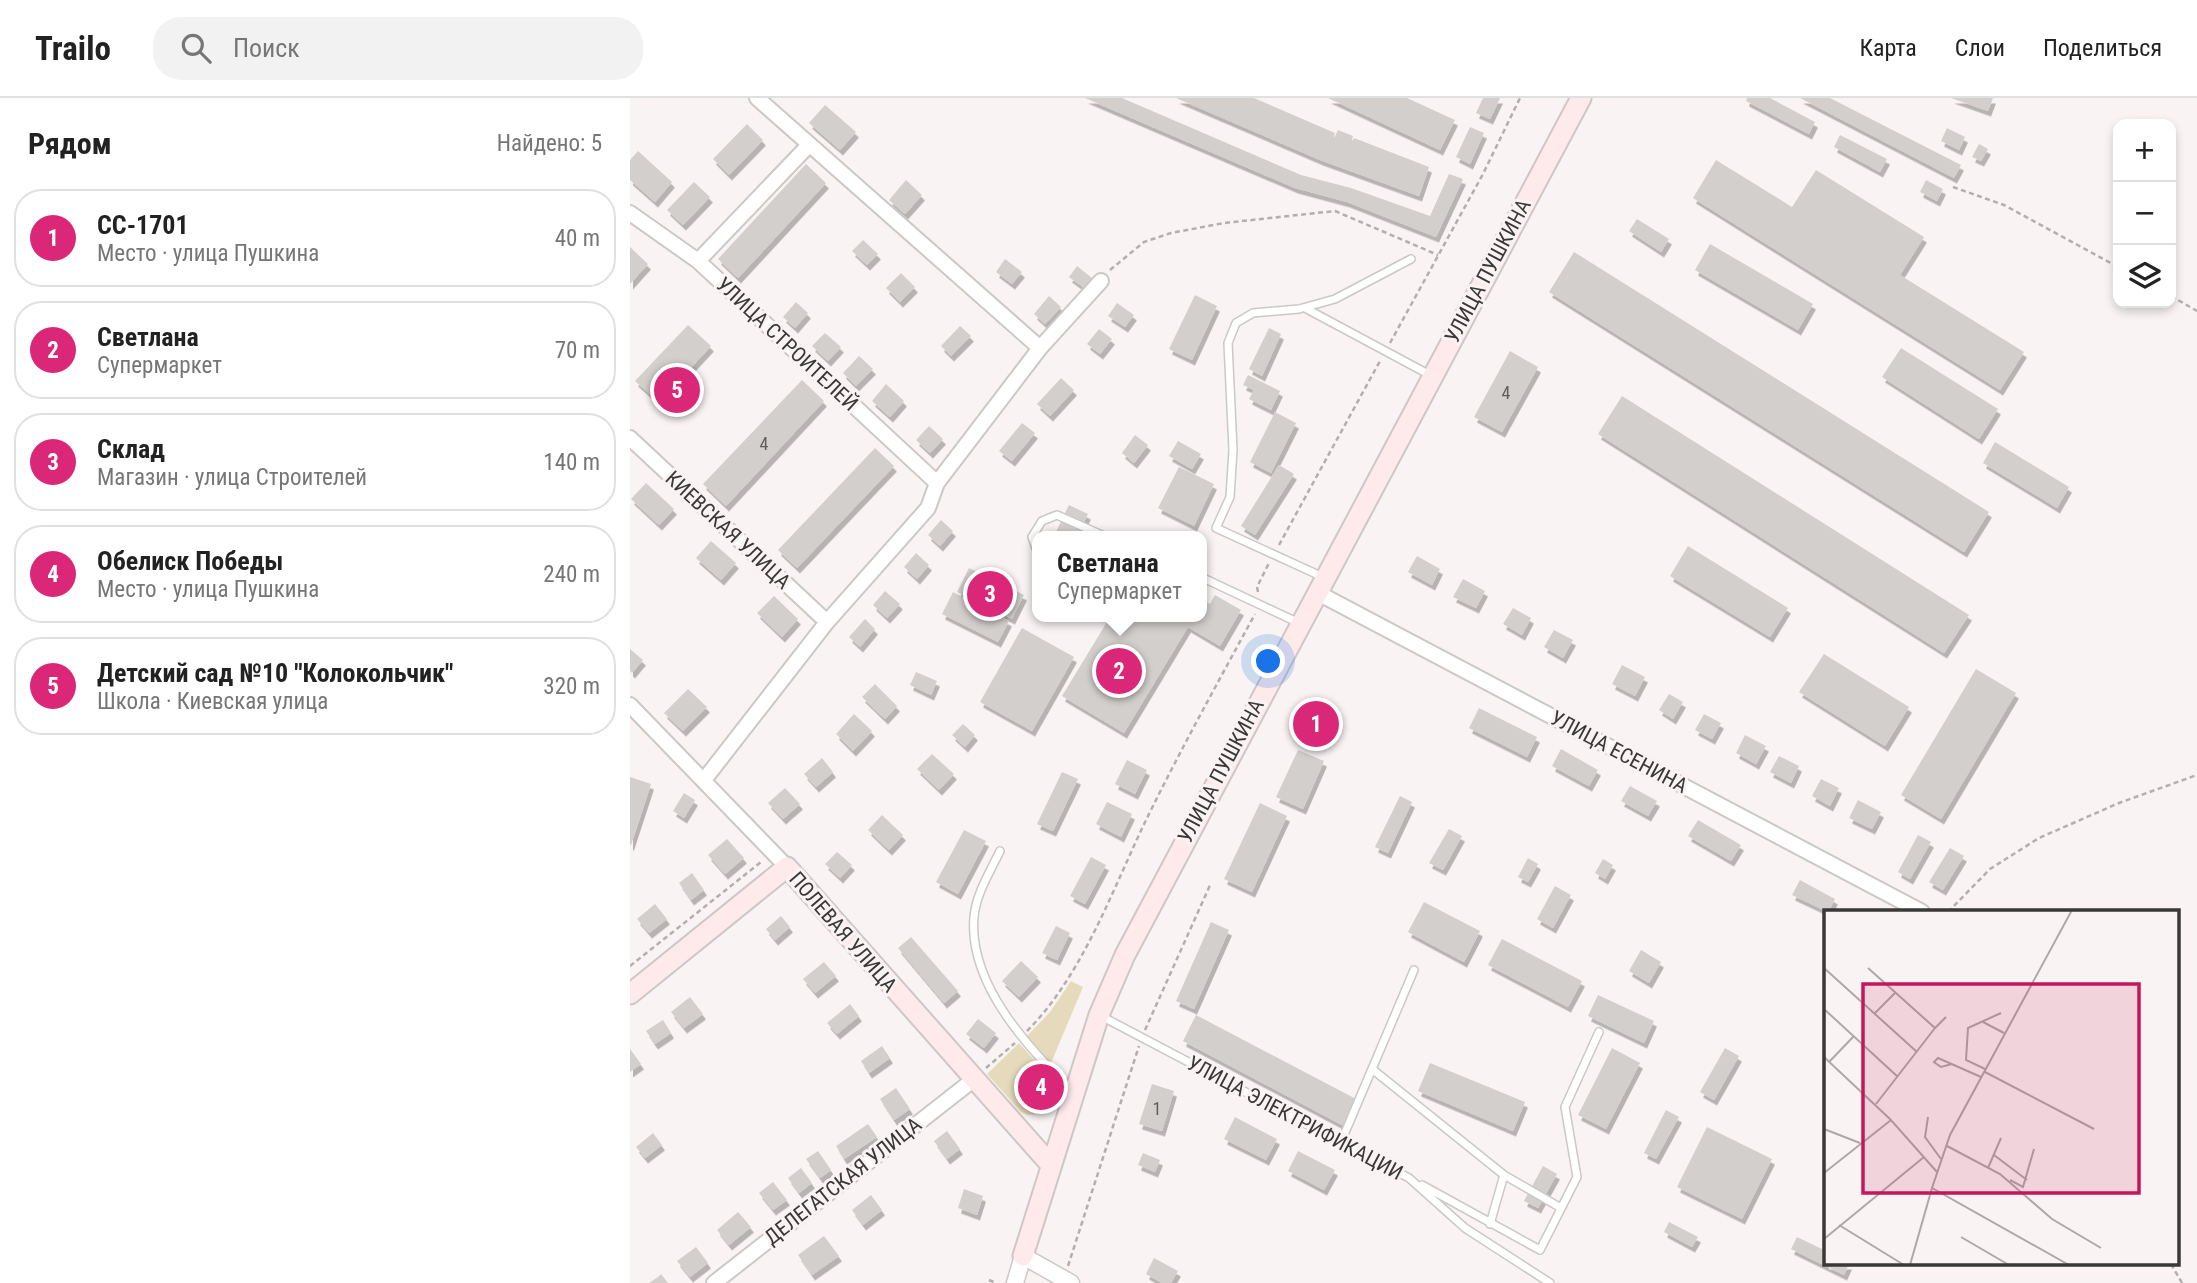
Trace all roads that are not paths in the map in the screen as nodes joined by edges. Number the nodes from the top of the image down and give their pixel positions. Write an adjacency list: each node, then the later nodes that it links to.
1 (757, 98): 3 (street)
2 (1581, 98): 10 (main road, УЛИЦА ПУШКИНА)
3 (808, 146): 6 (street); 9 (street)
4 (630, 214): 6 (street, УЛИЦА СТРОИТЕЛЕЙ)
5 (1411, 259): 8 (lane)
6 (698, 261): 12 (street, УЛИЦА СТРОИТЕЛЕЙ)
7 (1101, 281): 9 (street)
8 (1304, 308): 10 (lane); 16 (lane)
9 (1040, 348): 12 (street)
10 (1432, 376): 16 (main road, УЛИЦА ПУШКИНА)
11 (630, 439): 17 (street, КИЕВСКАЯ УЛИЦА)
12 (937, 483): 17 (street)
13 (1036, 531): 14 (lane)
14 (1093, 531)
15 (1207, 580): 18 (lane)
16 (1320, 584): 18 (main road, УЛИЦА ПУШКИНА); 23 (street, УЛИЦА ЕСЕНИНА)
17 (827, 622): 20 (street)
18 (1299, 623): 26 (main road, УЛИЦА ПУШКИНА)
19 (630, 705): 20 (street, ПОЛЕВАЯ УЛИЦА)
20 (704, 780): 22 (street, ПОЛЕВАЯ УЛИЦА)
21 (1000, 851): 30 (lane)
22 (787, 867): 25 (main road); 29 (main road, ПОЛЕВАЯ УЛИЦА)
23 (1919, 910)
24 (1414, 971): 28 (lane)
25 (630, 994)
26 (1099, 1015): 30 (main road, УЛИЦА ПУШКИНА); 31 (lane, УЛИЦА ЭЛЕКТРИФИКАЦИИ)
27 (1599, 1032): 35 (lane)
28 (1372, 1069): 31 (lane); 33 (lane)
29 (973, 1080): 32 (main road, ПОЛЕВАЯ УЛИЦА); 39 (street, ДЕЛЕГАТСКАЯ УЛИЦА)
30 (1073, 1093): 32 (main road, УЛИЦА ПУШКИНА)
31 (1341, 1142): 34 (lane, УЛИЦА ЭЛЕКТРИФИКАЦИИ)
32 (1050, 1164): 37 (main road, УЛИЦА ПУШКИНА)
33 (1504, 1175): 35 (lane); 36 (lane)
34 (1409, 1178): 36 (lane); 41 (lane, УЛИЦА ЭЛЕКТРИФИКАЦИИ)
35 (1560, 1208): 36 (lane)
36 (1490, 1224)
37 (1023, 1256): 38 (street); 40 (street, УЛИЦА ПУШКИНА)
38 (1068, 1282)
39 (714, 1283)
40 (1015, 1283)
41 (1550, 1283)

